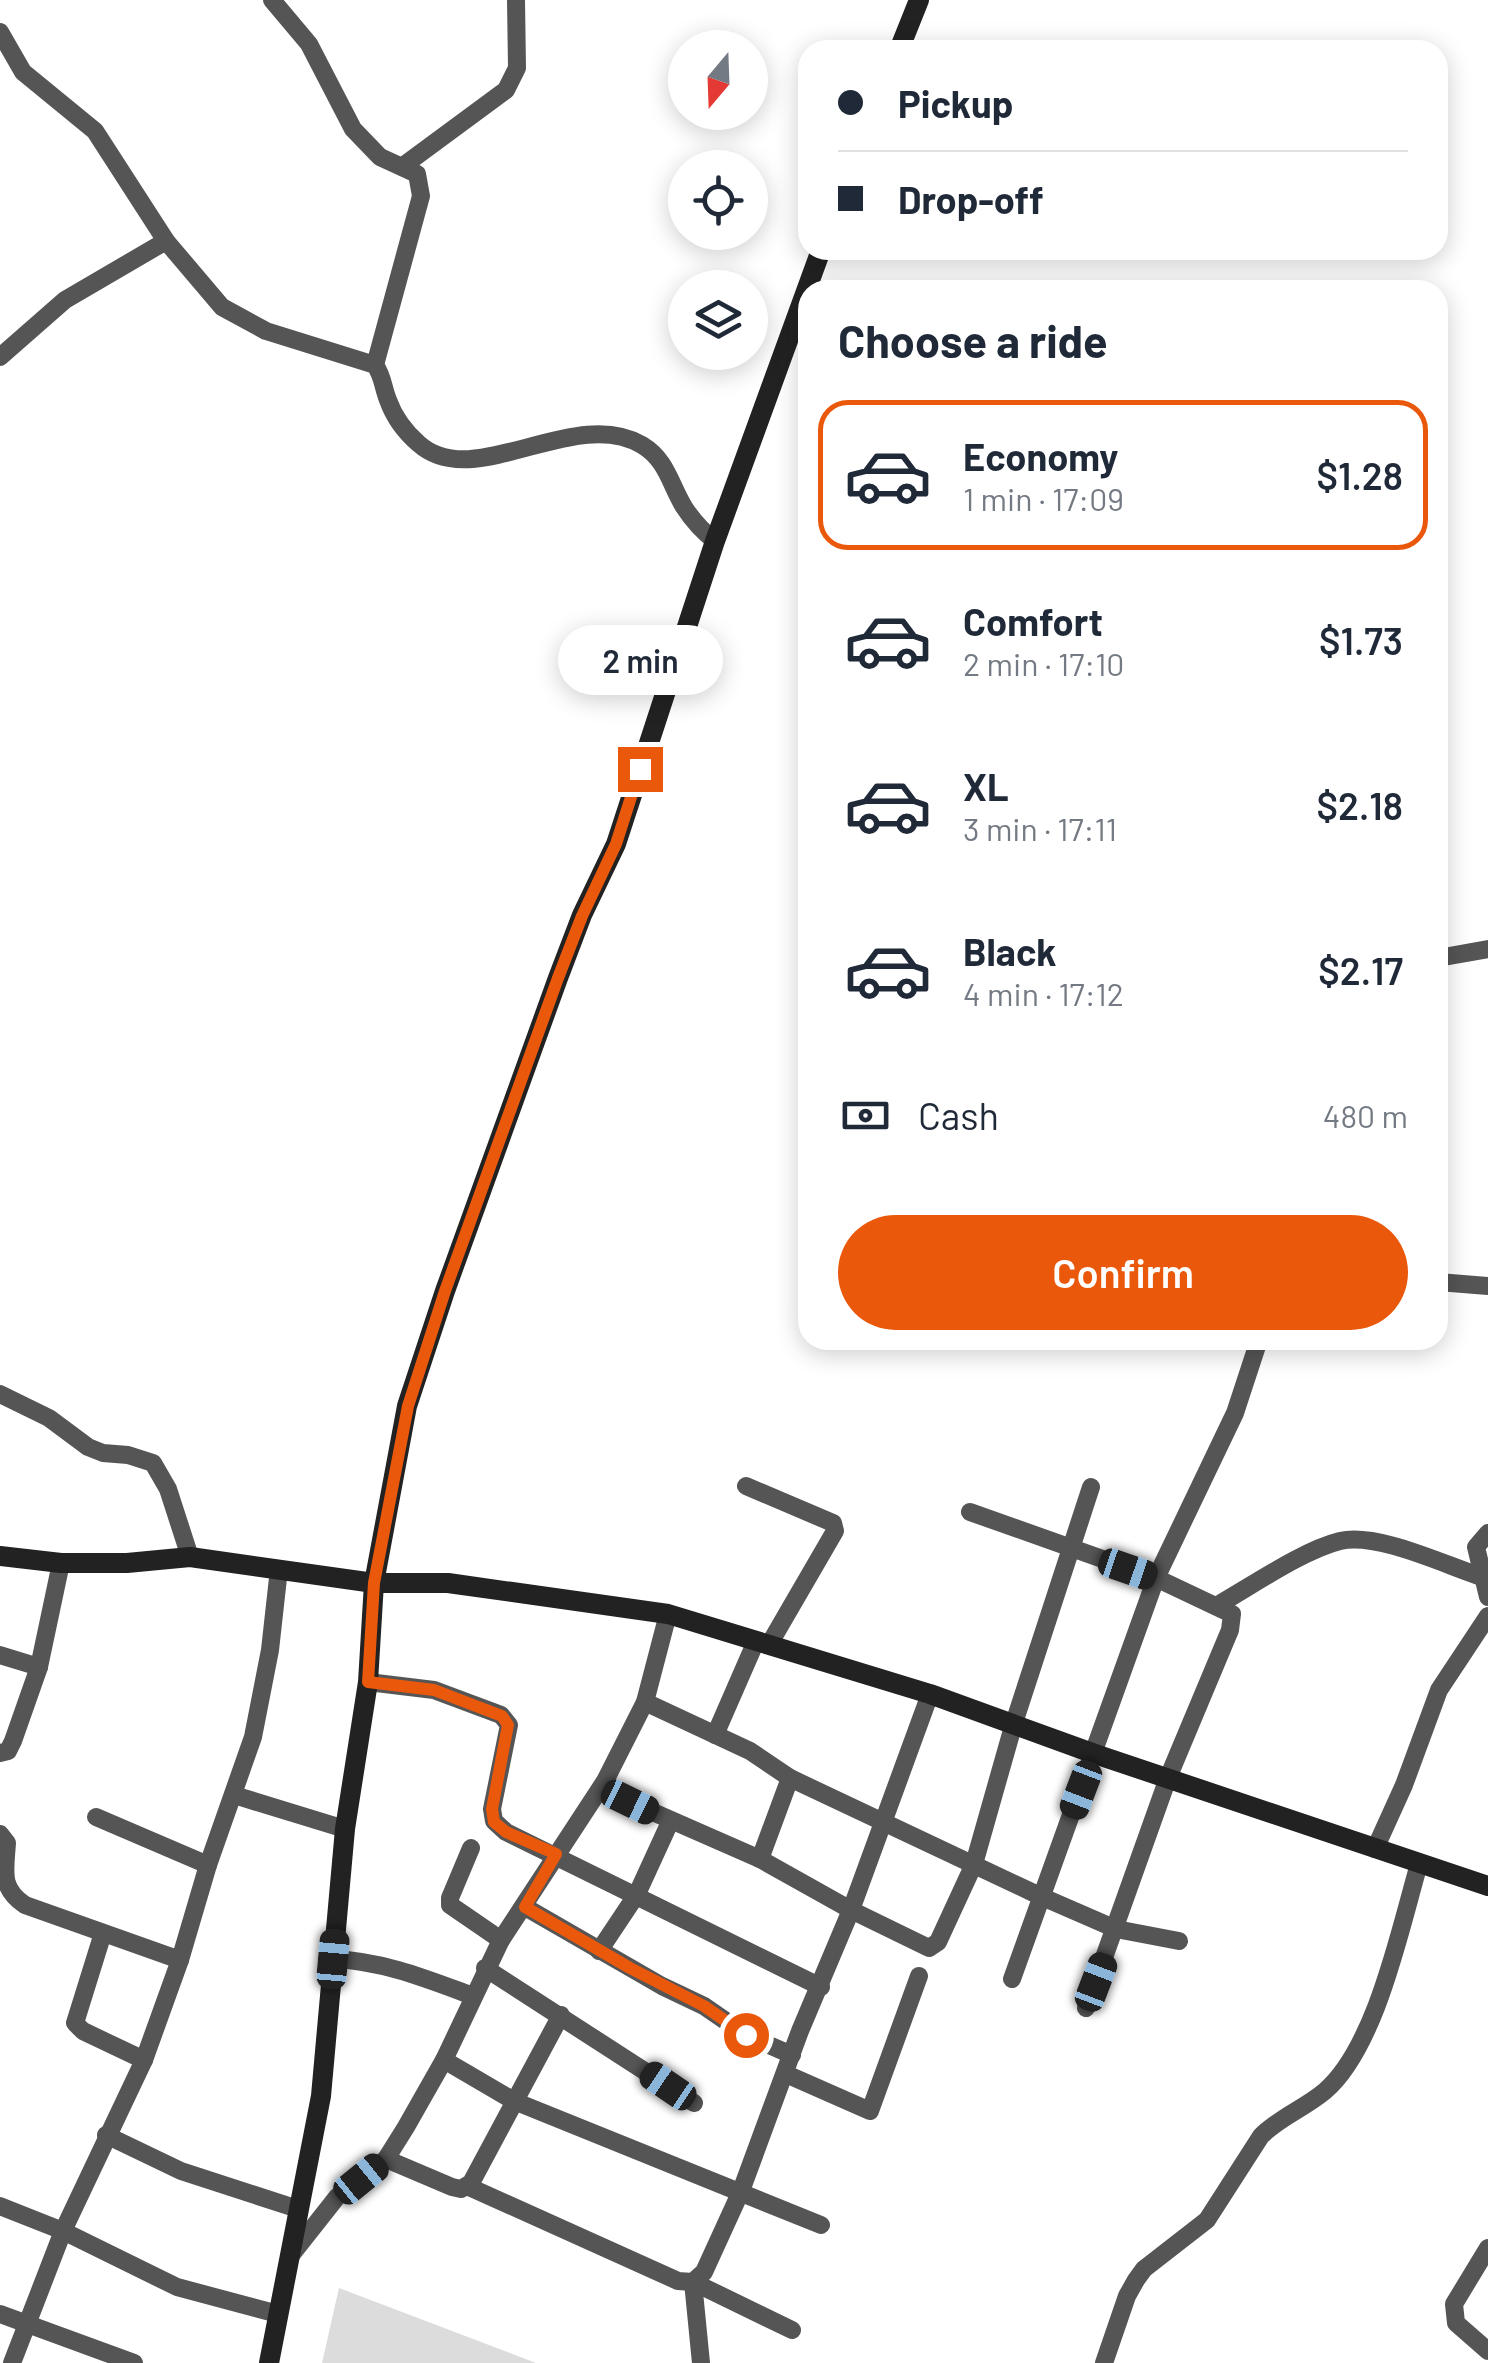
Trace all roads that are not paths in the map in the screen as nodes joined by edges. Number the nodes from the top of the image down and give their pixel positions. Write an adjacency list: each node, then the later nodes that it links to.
1 (272, 0): 6 (street)
2 (516, 0): 6 (street)
3 (920, 0): 5 (street)
4 (0, 32): 7 (street)
5 (903, 40)
6 (404, 166): 10 (street)
7 (166, 241): 9 (street); 10 (street)
8 (798, 313): 11 (street)
9 (0, 357)
10 (375, 365): 11 (street)
11 (714, 541): 29 (street)
12 (1488, 949): 13 (street)
13 (1448, 956)
14 (1448, 1283): 15 (street)
15 (1488, 1286)
16 (1256, 1350): 28 (street)
17 (0, 1394): 24 (street)
18 (746, 1486): 34 (street)
19 (1090, 1487): 22 (street)
20 (970, 1512): 22 (street)
21 (1488, 1533): 27 (street)
22 (1070, 1549): 28 (street); 40 (street)
23 (0, 1556): 25 (street)
24 (190, 1557): 25 (street); 26 (street)
25 (62, 1563): 36 (street)
26 (279, 1568): 29 (street); 46 (street)
27 (1482, 1577): 30 (street); 31 (street)
28 (1156, 1578): 31 (street); 43 (street)
29 (374, 1583): 32 (street); 37 (street)
30 (1488, 1597)
31 (1216, 1606): 45 (street)
32 (668, 1614): 34 (street); 39 (street)
33 (1488, 1616): 54 (street)
34 (763, 1642): 38 (street); 41 (street)
35 (0, 1655): 36 (street)
36 (38, 1668): 42 (street)
37 (368, 1682): 51 (street); 55 (street)
38 (930, 1694): 40 (street); 49 (street)
39 (645, 1702): 41 (street); 55 (street)
40 (1014, 1723): 43 (street); 58 (street)
41 (715, 1735): 44 (street)
42 (0, 1752)
43 (1095, 1754): 45 (street); 62 (street)
44 (790, 1778): 49 (street); 56 (street)
45 (1168, 1778): 54 (street); 65 (street)
46 (234, 1795): 51 (street); 57 (street)
47 (630, 1802): 50 (street)
48 (96, 1817): 57 (street)
49 (883, 1820): 58 (street); 64 (street)
50 (670, 1822): 56 (street); 61 (street)
51 (345, 1830): 70 (street)
52 (0, 1834): 66 (street)
53 (471, 1848): 67 (street)
54 (1374, 1850): 59 (street)
55 (556, 1854): 61 (street); 63 (street)
56 (760, 1858): 64 (street)
57 (208, 1864): 71 (street)
58 (974, 1864): 62 (street); 64 (street)
59 (1419, 1864): 60 (street); 105 (street)
60 (1488, 1886)
61 (637, 1894): 69 (street); 75 (street)
62 (1040, 1896): 65 (street); 74 (street)
63 (525, 1907): 67 (street); 69 (street)
64 (851, 1910): 75 (street)
65 (1116, 1929): 68 (street); 77 (street)
66 (103, 1933): 71 (street); 80 (street)
67 (501, 1940): 72 (street)
68 (1179, 1941)
69 (599, 1951): 79 (street)
70 (333, 1959): 76 (street); 90 (street)
71 (180, 1960): 80 (street)
72 (486, 1968): 76 (street); 78 (street)
73 (919, 1976): 82 (street)
74 (1012, 1980)
75 (821, 1987): 79 (street)
76 (473, 1996): 81 (street)
77 (1086, 2008)
78 (560, 2015): 83 (street); 84 (street)
79 (792, 2055): 82 (street)
80 (144, 2060): 85 (street)
81 (444, 2060): 83 (street); 86 (street)
82 (786, 2074): 88 (street)
83 (514, 2101): 87 (street); 88 (street)
84 (694, 2103)
85 (106, 2135): 90 (street); 92 (street)
86 (386, 2160): 87 (street); 94 (street)
87 (467, 2186): 95 (street)
88 (741, 2191): 91 (street); 95 (street)
89 (0, 2206): 92 (street)
90 (298, 2209): 94 (street)
91 (822, 2225)
92 (63, 2232): 97 (street); 98 (street)
93 (1488, 2248): 100 (street)
94 (292, 2254): 97 (street)
95 (693, 2282): 99 (street); 104 (street)
96 (0, 2314): 98 (street)
97 (278, 2314): 103 (street)
98 (26, 2326): 101 (street); 102 (street)
99 (792, 2330)
100 (1488, 2351)
101 (12, 2363)
102 (134, 2363)
103 (270, 2363)
104 (701, 2363)
105 (1104, 2363)

